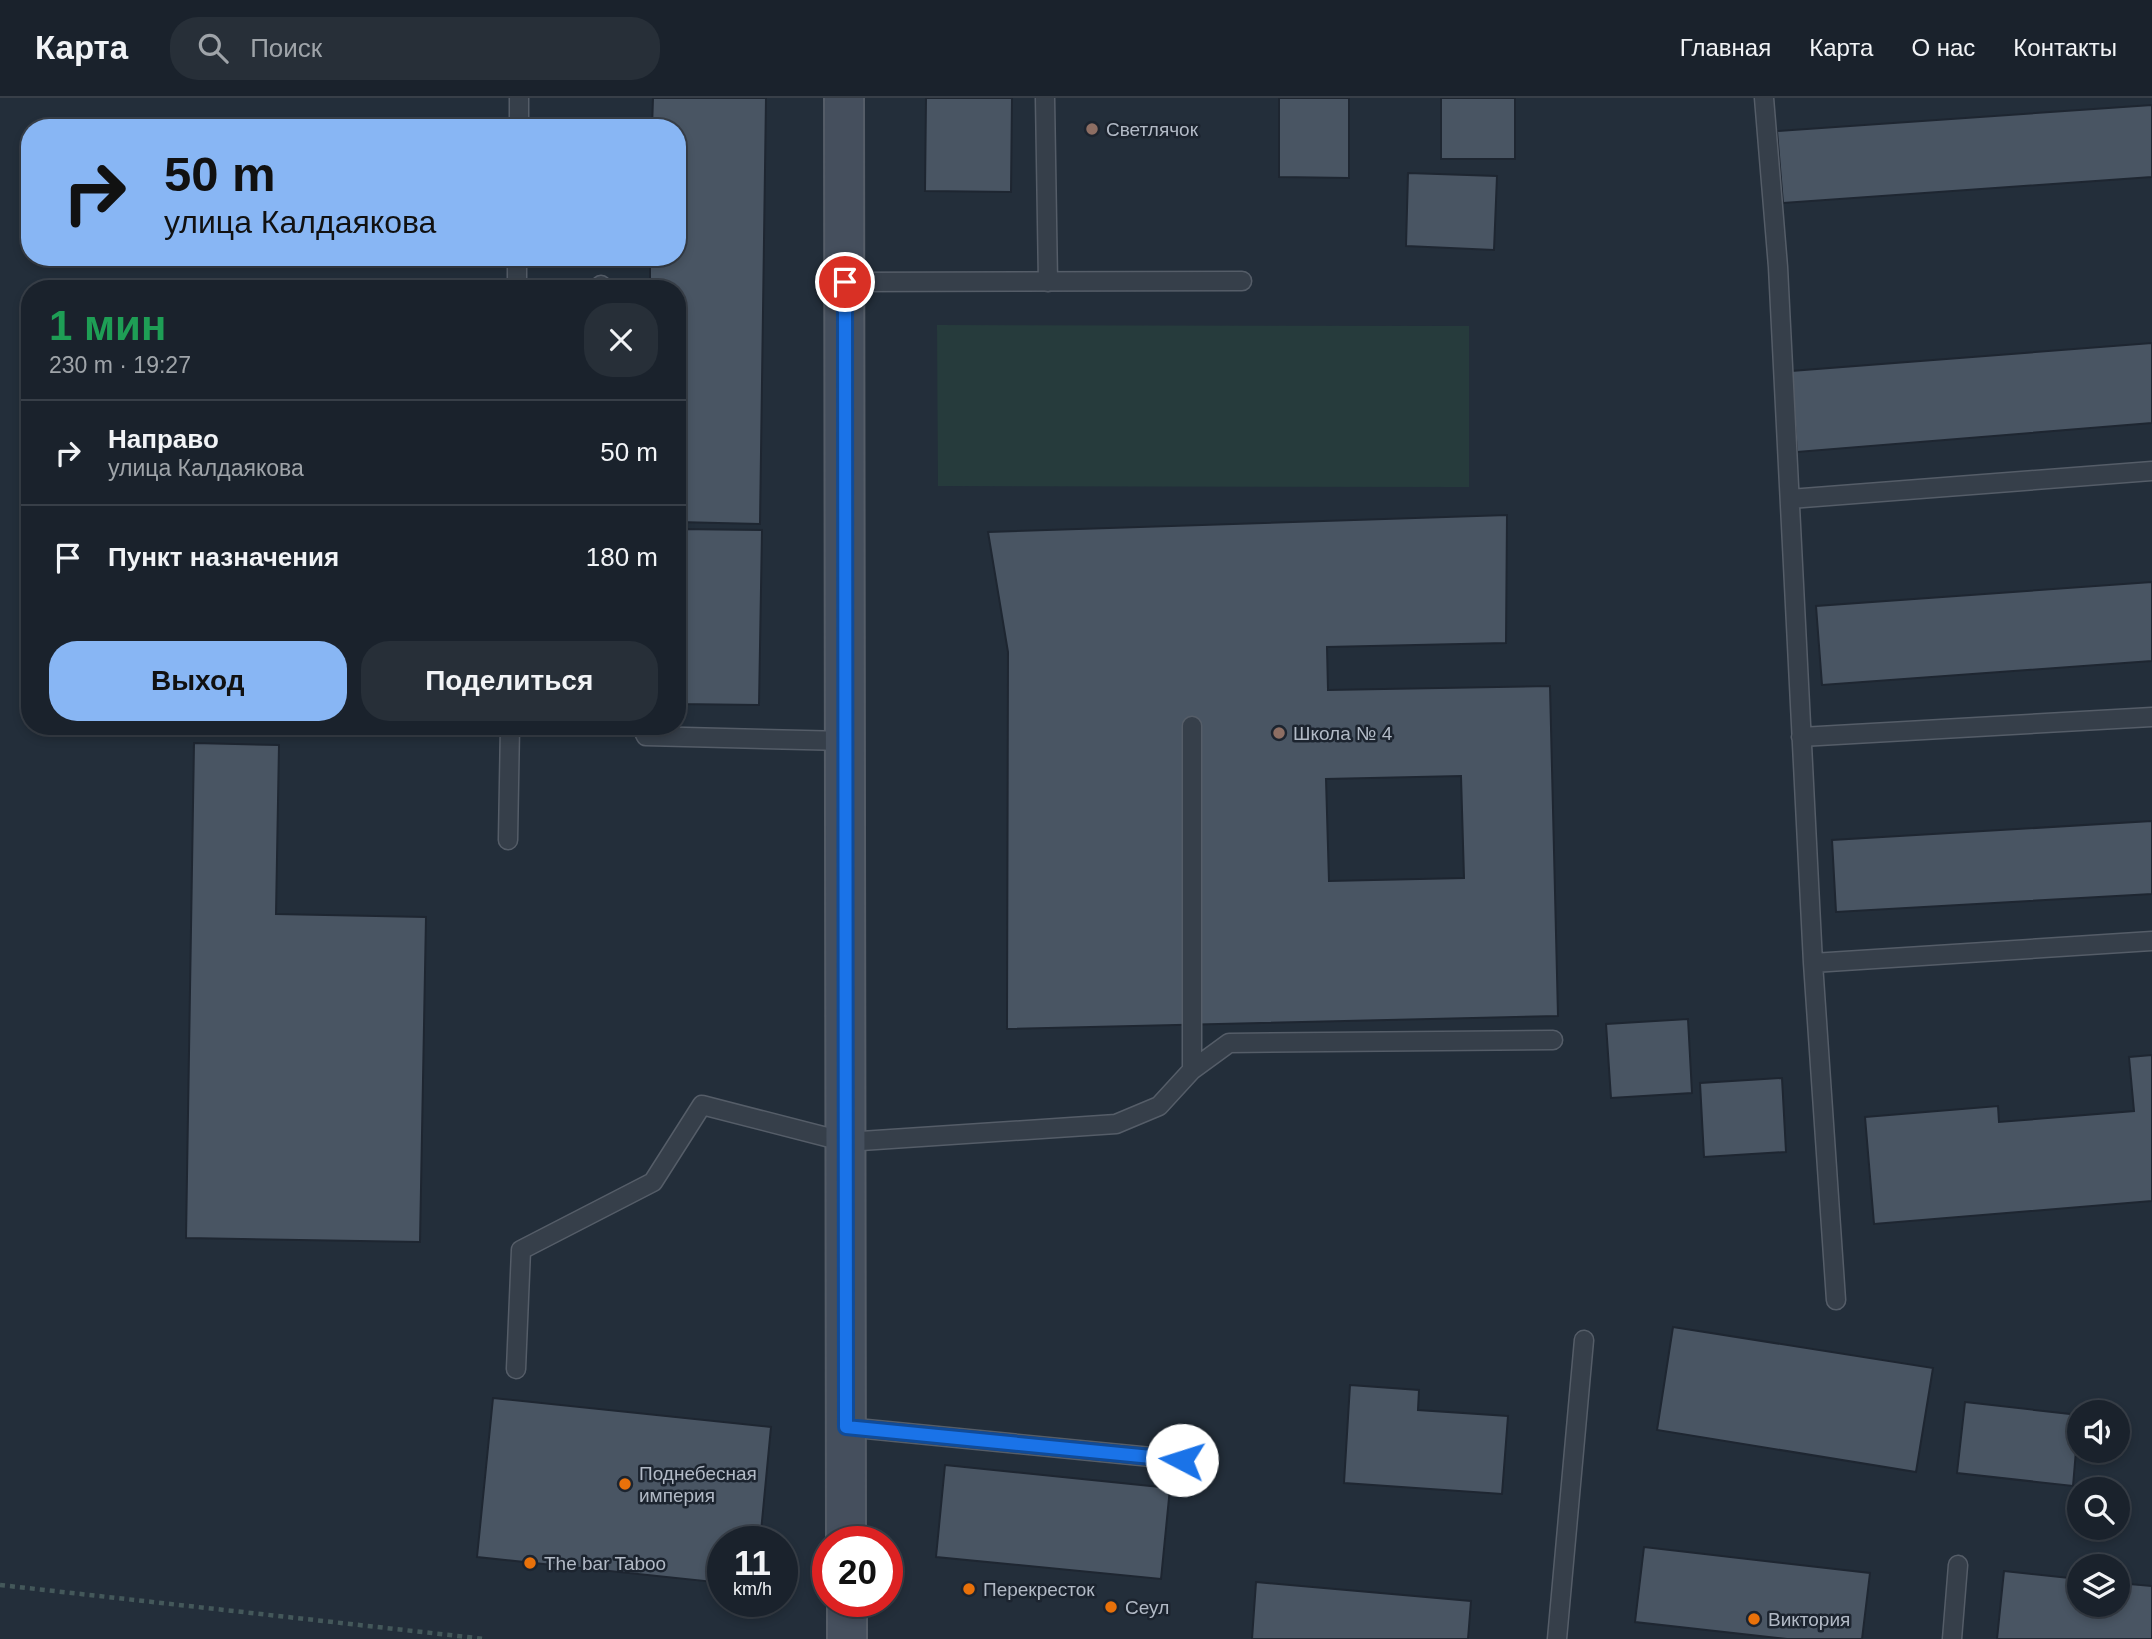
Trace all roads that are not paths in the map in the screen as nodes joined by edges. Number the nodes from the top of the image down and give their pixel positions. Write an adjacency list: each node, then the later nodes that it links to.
1 (519, 98): 5 (lane)
2 (844, 98): 7 (street)
3 (1045, 98): 8 (lane)
4 (1764, 98): 10 (lane)
5 (519, 119)
6 (1242, 281): 8 (lane)
7 (845, 282): 8 (lane); 16 (street)
8 (1048, 282)
9 (2152, 471): 10 (lane)
10 (1790, 499): 15 (lane)
11 (2152, 717): 15 (lane)
12 (1192, 726): 21 (lane)
13 (510, 735): 17 (lane)
14 (646, 735): 16 (lane)
15 (1801, 737): 19 (lane)
16 (846, 741): 22 (street)
17 (508, 840)
18 (2152, 941): 19 (lane)
19 (1813, 963): 23 (lane)
20 (1553, 1040): 21 (lane)
21 (1192, 1070): 22 (lane)
22 (846, 1142): 25 (lane); 26 (street)
23 (1836, 1300)
24 (1584, 1340): 32 (lane)
25 (516, 1369)
26 (846, 1427): 27 (lane); 28 (street)
27 (1182, 1460)
28 (846, 1526)
29 (1958, 1565): 33 (lane)
30 (846, 1617): 31 (street)
31 (847, 1639)
32 (1557, 1639)
33 (1952, 1639)

